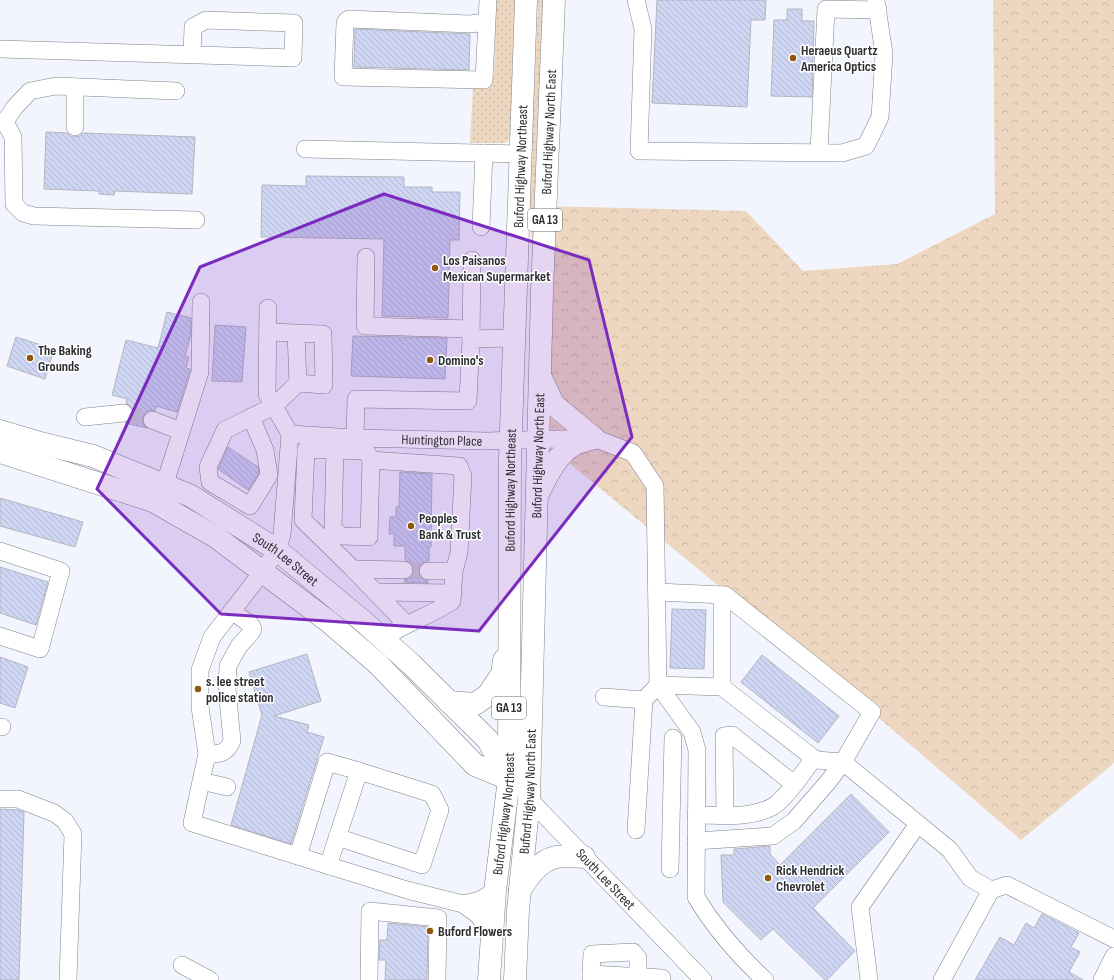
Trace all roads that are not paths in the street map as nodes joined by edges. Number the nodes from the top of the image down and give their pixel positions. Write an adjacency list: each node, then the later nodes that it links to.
1 (488, 0): 6 (street)
2 (554, 0): 27 (main road, Buford Highway North East / GA 13)
3 (636, 0): 14 (street)
4 (525, 1): 16 (main road, Buford Highway Northeast / GA 13)
5 (877, 5): 14 (street); 14 (street)
6 (486, 22): 6 (street)
7 (0, 50): 8 (street)
8 (192, 55): 8 (street)
9 (75, 87): 10 (street); 11 (street); 12 (street)
10 (176, 91)
11 (3, 122): 17 (street)
12 (75, 127)
13 (305, 149): 15 (street)
14 (819, 152)
15 (484, 153): 16 (street); 18 (street)
16 (521, 154): 26 (main road, Buford Highway Northeast / GA 13)
17 (196, 220)
18 (481, 227)
19 (366, 257): 25 (street)
20 (472, 260): 25 (street)
21 (201, 302): 35 (street)
22 (268, 308): 23 (street)
23 (268, 332): 24 (street); 29 (street)
24 (296, 333): 28 (street); 28 (street)
25 (471, 334): 26 (street); 37 (street)
26 (514, 338): 40 (main road, Buford Highway Northeast / GA 13)
27 (540, 377): 38 (main road); 39 (main road, Buford Highway North East / GA 13)
28 (298, 383): 29 (street)
29 (274, 406): 32 (street); 36 (street)
30 (124, 413): 31 (street)
31 (85, 417)
32 (251, 417): 47 (street); 47 (street)
33 (152, 420): 35 (street)
34 (0, 431): 45 (main road, South Lee Street)
35 (182, 431): 45 (street)
36 (290, 434): 37 (street, Huntington Place); 41 (street); 48 (street)
37 (355, 438): 40 (street, Huntington Place)
38 (594, 438): 39 (street, Huntington Place); 46 (main road); 59 (street)
39 (539, 439): 40 (street, Huntington Place); 46 (main road, Buford Highway North East / GA 13)
40 (511, 440): 65 (main road, Buford Highway Northeast / GA 13)
41 (306, 449): 42 (street); 49 (street)
42 (335, 450): 44 (street); 44 (street)
43 (0, 452): 57 (main road, South Lee Street)
44 (371, 460): 56 (street)
45 (163, 484): 50 (main road, South Lee Street)
46 (537, 496): 82 (main road, Buford Highway North East / GA 13)
47 (250, 506): 50 (street)
48 (283, 518): 49 (street); 51 (street)
49 (302, 520): 53 (street)
50 (239, 526): 51 (main road, South Lee Street)
51 (277, 550): 57 (street); 66 (main road, South Lee Street)
52 (0, 551): 64 (street)
53 (353, 569): 54 (street); 58 (street)
54 (404, 570)
55 (428, 571): 56 (street)
56 (454, 571): 60 (street)
57 (263, 572): 62 (street); 77 (main road, South Lee Street)
58 (375, 592): 60 (street); 63 (street)
59 (657, 592): 61 (street); 67 (street)
60 (453, 594): 63 (street)
61 (722, 595): 68 (street); 75 (street)
62 (232, 611): 73 (street); 73 (street)
63 (406, 624): 66 (street)
64 (0, 636)
65 (508, 637): 71 (main road); 77 (main road, Buford Highway Northeast / GA 13)
66 (383, 639): 71 (main road, South Lee Street)
67 (658, 685): 68 (street); 70 (street); 83 (street)
68 (722, 687): 74 (street)
69 (604, 697): 70 (street)
70 (644, 700): 86 (street)
71 (449, 702): 77 (main road, South Lee Street)
72 (673, 738): 92 (street)
73 (208, 754): 78 (street)
74 (814, 758): 75 (street); 79 (street)
75 (843, 762): 85 (street); 88 (street)
76 (359, 771): 87 (street); 87 (street); 89 (street)
77 (508, 779): 82 (main road, South Lee Street); 94 (main road, Buford Highway Northeast / GA 13)
78 (201, 781): 80 (street); 89 (street)
79 (794, 784): 84 (street); 84 (street)
80 (227, 787)
81 (0, 798): 105 (street)
82 (529, 799): 90 (street, South Lee Street); 95 (main road, Buford Highway North East / GA 13)
83 (696, 815): 84 (street); 88 (street)
84 (725, 815)
85 (918, 824): 93 (street); 113 (street)
86 (636, 830)
87 (337, 836): 91 (street)
88 (696, 841): 112 (street)
89 (298, 856): 91 (street)
90 (584, 857): 95 (main road); 99 (street, South Lee Street)
91 (328, 866): 96 (street)
92 (670, 869)
93 (991, 890): 98 (street); 114 (street)
94 (495, 891): 96 (street); 97 (main road, Buford Highway Northeast / GA 13)
95 (519, 900): 110 (main road, GA 13)
96 (463, 904): 97 (street)
97 (492, 935): 109 (main road, Buford Highway Northeast / GA 13)
98 (1114, 939)
99 (677, 953): 104 (street); 111 (street, South Lee Street)
100 (1114, 956): 115 (street)
101 (182, 964): 106 (street)
102 (591, 977): 103 (street); 103 (street)
103 (638, 977): 104 (street)
104 (662, 979)
105 (68, 980)
106 (210, 980)
107 (369, 980): 108 (street)
108 (437, 980)
109 (489, 980)
110 (515, 980)
111 (703, 980)
112 (766, 980)
113 (869, 980)
114 (942, 980)
115 (1102, 980)

